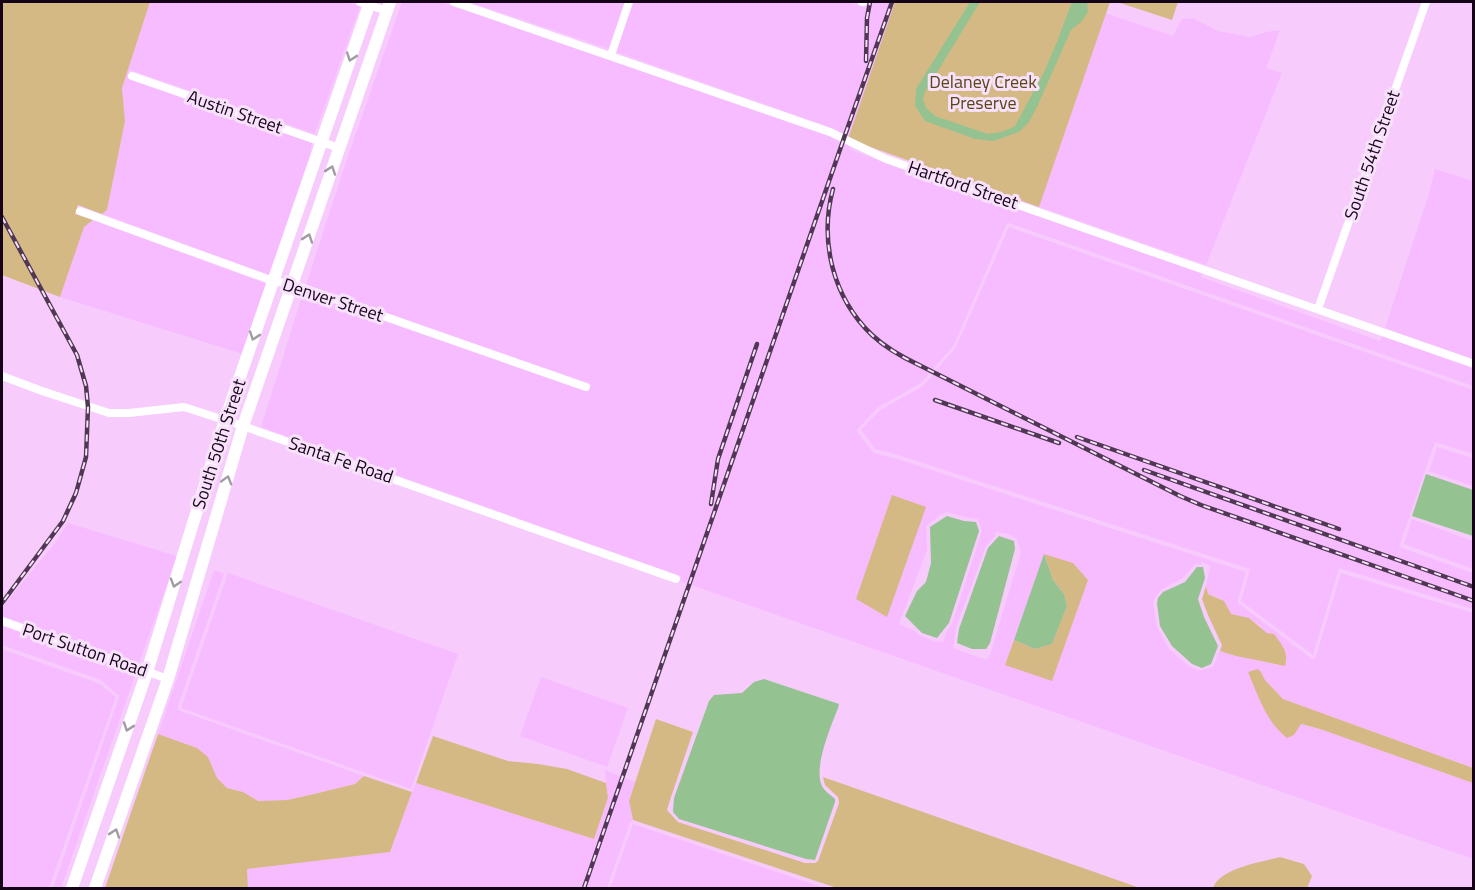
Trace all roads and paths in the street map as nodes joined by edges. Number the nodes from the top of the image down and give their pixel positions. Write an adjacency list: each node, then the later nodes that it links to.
1 (454, 2): 6 (street, Hartford Street)
2 (629, 2): 6 (street)
3 (1426, 2): 13 (street, South 54th Street)
4 (367, 3): 5 (street); 8 (main road, South 50th Street, one-way to 8)
5 (388, 6): 9 (main road, South 50th Street)
6 (611, 55): 13 (street, Hartford Street)
7 (132, 76): 8 (street, Austin Street)
8 (321, 142): 9 (street, Austin Street); 11 (main road, South 50th Street)
9 (339, 148): 12 (main road, South 50th Street, one-way to 9)
10 (80, 211): 11 (street, Denver Street)
11 (273, 281): 12 (street, Denver Street); 17 (main road, South 50th Street, one-way to 17)
12 (292, 284): 16 (street, Denver Street); 18 (main road, South 50th Street)
13 (1318, 309): 14 (street, Hartford Street)
14 (1473, 364)
15 (2, 376): 17 (street, Santa Fe Road)
16 (586, 387)
17 (225, 420): 18 (street, Santa Fe Road); 21 (main road, South 50th Street, one-way to 21)
18 (243, 426): 19 (street, Santa Fe Road); 22 (main road, South 50th Street, one-way to 18)
19 (676, 579)
20 (2, 621): 21 (street, Port Sutton Road)
21 (147, 672): 22 (street, Port Sutton Road); 23 (main road, South 50th Street, one-way to 23)
22 (168, 679): 24 (main road, South 50th Street, one-way to 22)
23 (72, 888)
24 (95, 888)

